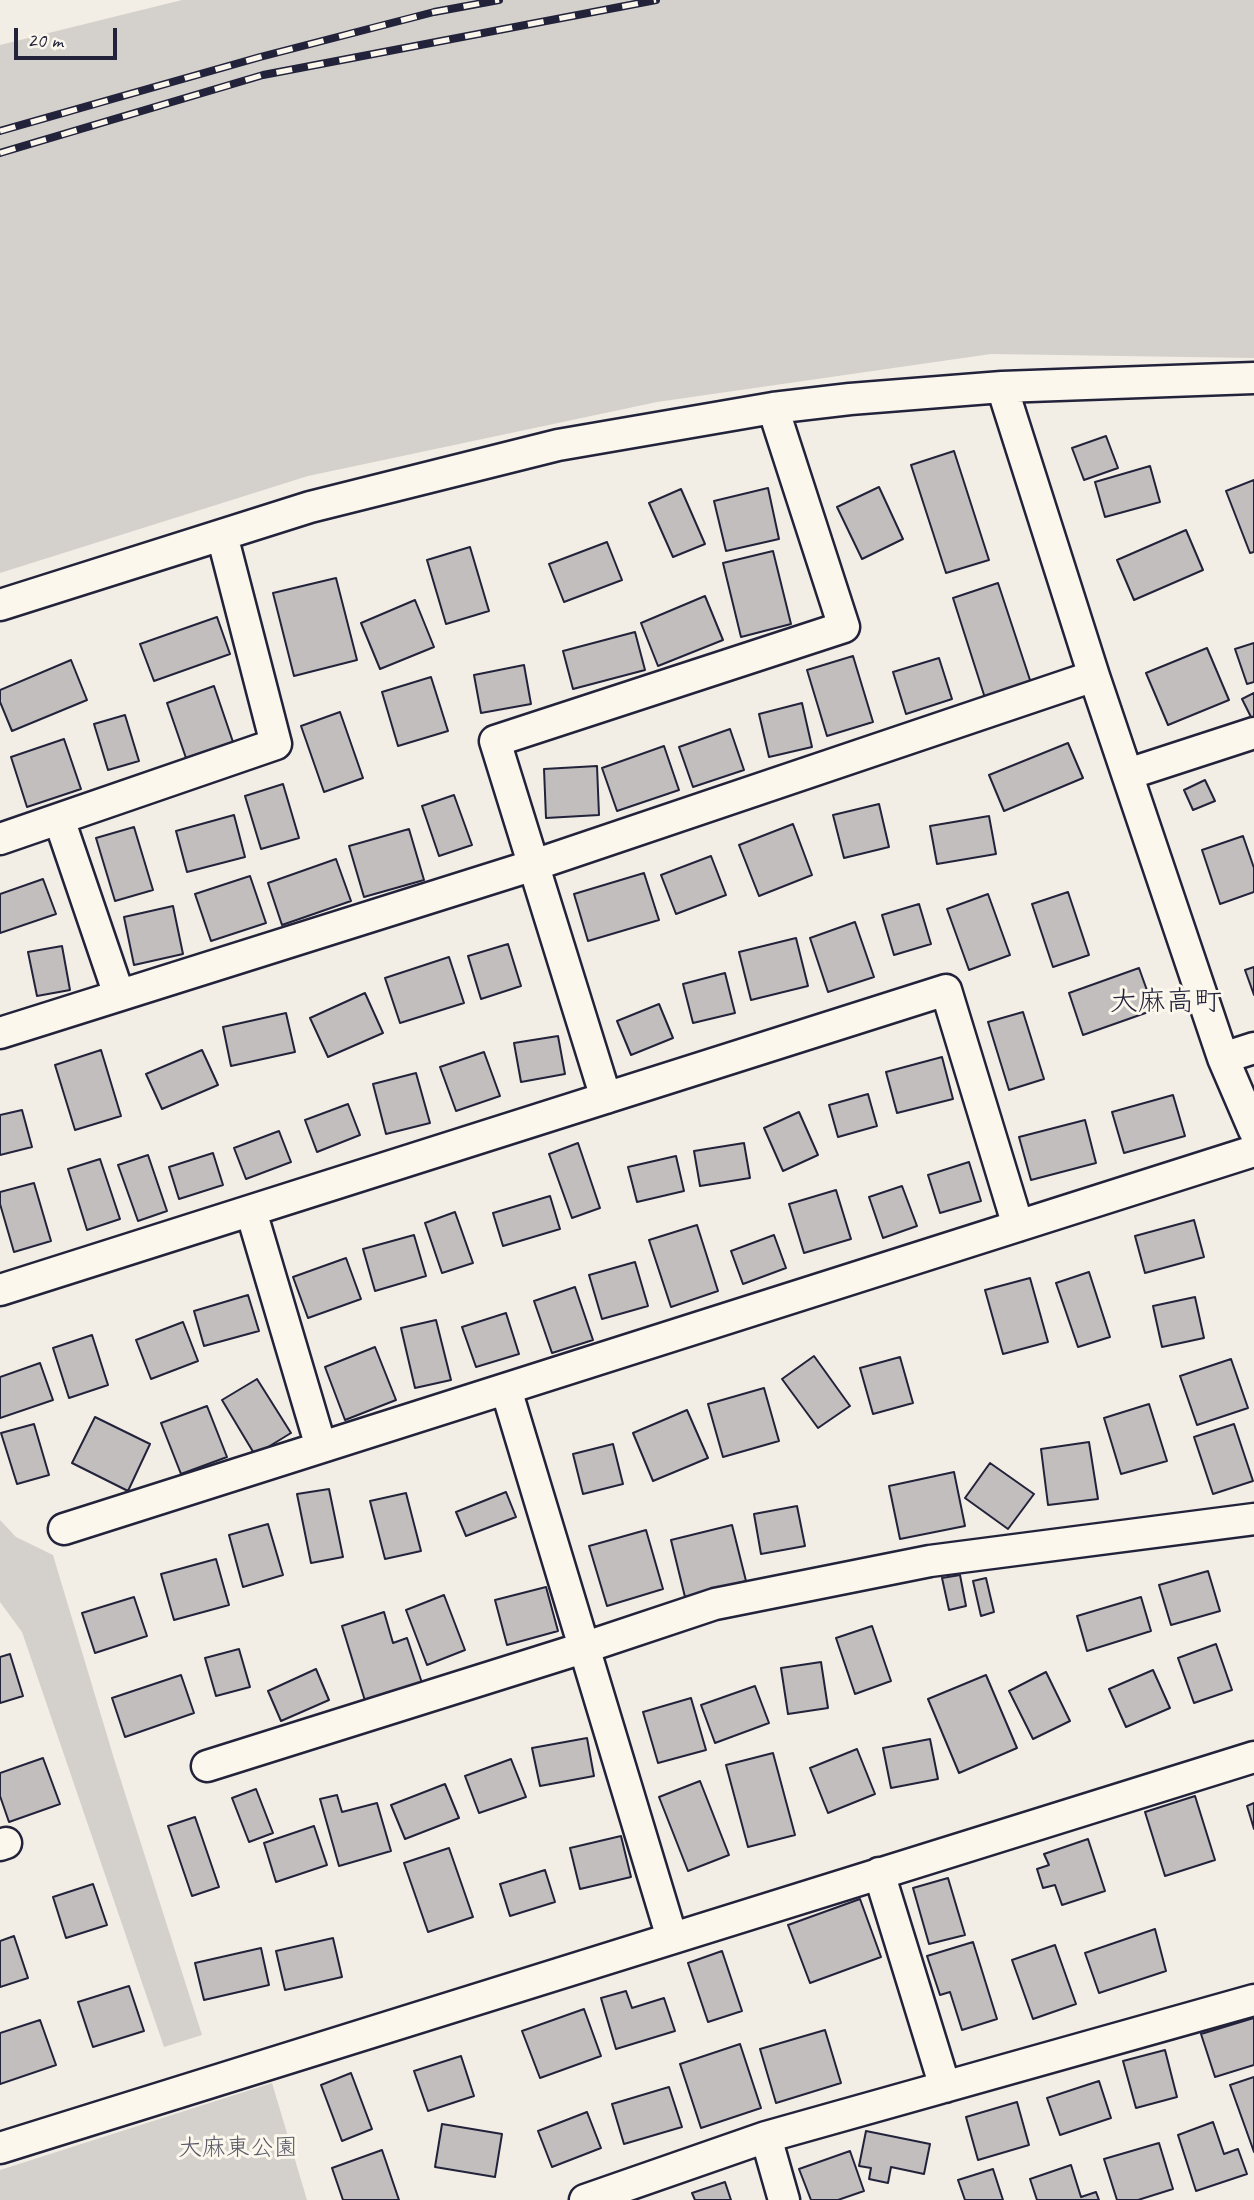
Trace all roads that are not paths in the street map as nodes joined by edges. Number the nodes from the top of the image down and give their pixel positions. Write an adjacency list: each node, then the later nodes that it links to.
1 (1254, 378): 2 (street)
2 (1002, 387): 3 (street); 6 (street)
3 (774, 408): 4 (street); 11 (street)
4 (222, 535): 5 (street); 9 (street)
5 (0, 605)
6 (1094, 676): 8 (street); 11 (street)
7 (1254, 733): 8 (street)
8 (1128, 774): 15 (street)
9 (59, 819): 10 (street); 12 (street)
10 (0, 839)
11 (534, 865): 12 (street); 16 (street)
12 (119, 995): 13 (street)
13 (0, 1033)
14 (1254, 1048): 15 (street)
15 (1223, 1058): 17 (street)
16 (606, 1098): 19 (street); 20 (street)
17 (1254, 1130)
18 (1254, 1152): 20 (street)
19 (251, 1211): 21 (street); 23 (street)
20 (1018, 1226): 22 (street)
21 (0, 1290)
22 (506, 1389): 23 (street); 26 (street)
23 (321, 1447): 25 (street)
24 (1254, 1519): 26 (street)
25 (64, 1529)
26 (586, 1647): 28 (street); 30 (street)
27 (1254, 1757): 29 (street)
28 (207, 1766)
29 (879, 1874): 30 (street); 32 (street)
30 (672, 1938): 34 (street)
31 (1254, 2000): 32 (street)
32 (945, 2087): 33 (street)
33 (766, 2137): 35 (street); 36 (street)
34 (0, 2148)
35 (584, 2200)
36 (784, 2200)

